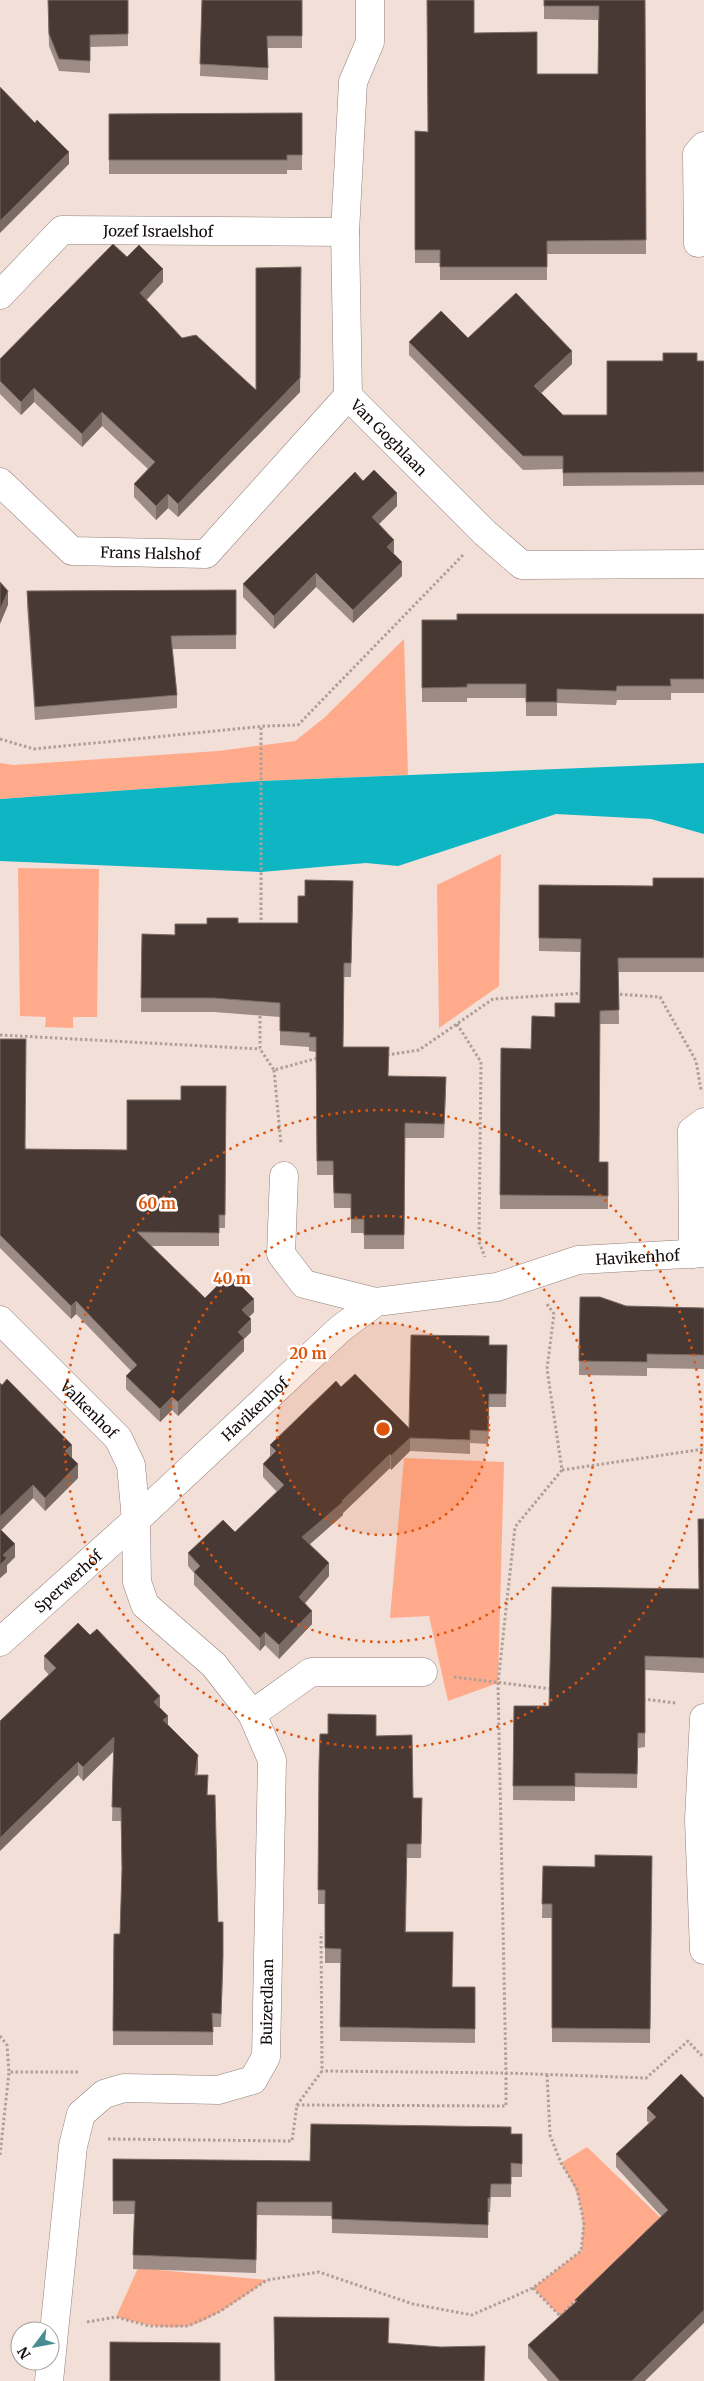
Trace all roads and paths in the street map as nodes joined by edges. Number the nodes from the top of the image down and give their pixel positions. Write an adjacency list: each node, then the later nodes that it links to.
1 (370, 0): 3 (street, Van Goghlaan)
2 (704, 146): 4 (street)
3 (345, 232): 5 (street, Jozef Israelshof); 6 (street, Van Goghlaan)
4 (698, 243)
5 (0, 295)
6 (348, 396): 7 (street, Frans Halshof); 8 (street, Van Goghlaan)
7 (0, 482)
8 (485, 533): 9 (street, Van Goghlaan); 10 (path)
9 (704, 564)
10 (261, 726): 11 (path); 12 (path)
11 (0, 739)
12 (261, 931)
13 (588, 993): 16 (path)
14 (606, 994): 22 (path)
15 (260, 1009): 18 (path)
16 (457, 1024): 19 (path); 27 (path)
17 (0, 1035): 18 (path)
18 (260, 1049): 21 (path)
19 (378, 1057)
20 (320, 1058): 21 (path)
21 (274, 1070): 24 (path)
22 (701, 1096)
23 (704, 1122): 25 (street, Havikenhof)
24 (284, 1176): 28 (street, Havikenhof)
25 (699, 1254): 26 (street, Havikenhof)
26 (527, 1277): 27 (street, Havikenhof); 31 (path)
27 (496, 1287): 28 (street, Havikenhof)
28 (376, 1302): 32 (street, Havikenhof)
29 (0, 1320): 32 (street, Valkenhof)
30 (704, 1449): 31 (path)
31 (562, 1470): 35 (path)
32 (136, 1520): 33 (street, Sperwerhof); 39 (street, Buizerdlaan)
33 (0, 1642)
34 (423, 1672): 35 (path); 39 (street)
35 (498, 1683): 36 (path); 48 (path)
36 (557, 1690)
37 (635, 1698): 38 (path)
38 (694, 1711): 40 (street)
39 (252, 1714): 56 (street, Buizerdlaan)
40 (702, 1820): 42 (street)
41 (321, 1933): 45 (path)
42 (704, 1950)
43 (0, 2036): 46 (path)
44 (704, 2052): 49 (path)
45 (322, 2071): 48 (path); 50 (path)
46 (8, 2072): 47 (path); 52 (path)
47 (82, 2072)
48 (506, 2073): 49 (path); 50 (path)
49 (547, 2073): 53 (path)
50 (297, 2104): 51 (path)
51 (106, 2140)
52 (0, 2155)
53 (533, 2288): 54 (path); 55 (path)
54 (580, 2296)
55 (79, 2324)
56 (49, 2381)

